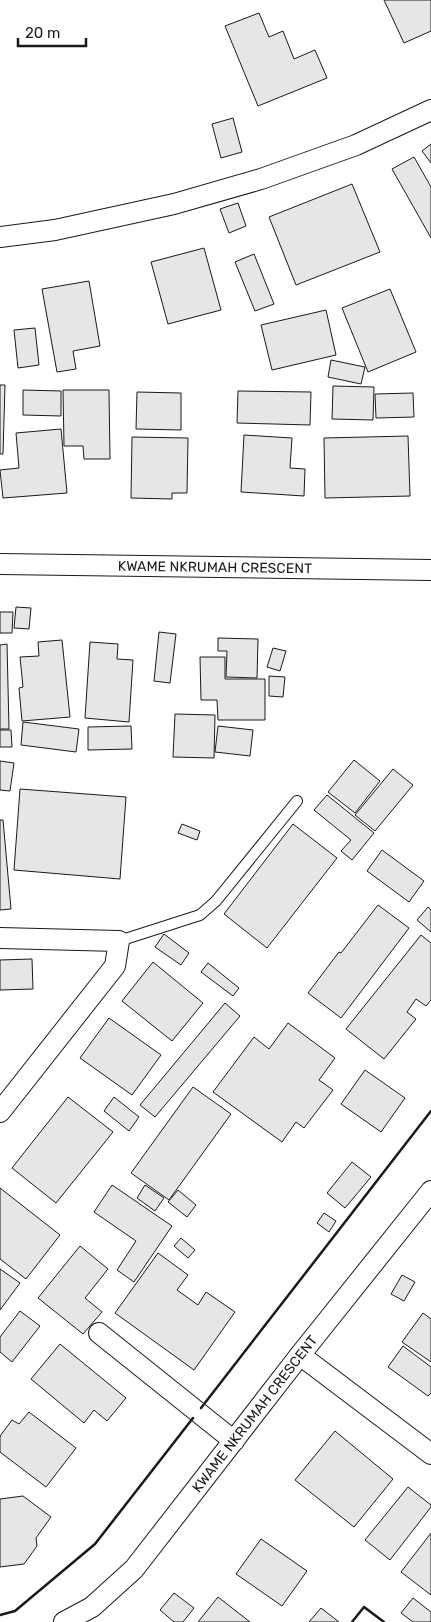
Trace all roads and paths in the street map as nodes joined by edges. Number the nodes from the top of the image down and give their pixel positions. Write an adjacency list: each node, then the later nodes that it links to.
1 (431, 110): 2 (street)
2 (0, 237)
3 (0, 564): 4 (street, KWAME NKRUMAH CRESCENT)
4 (431, 570)
5 (297, 801): 7 (lane)
6 (0, 938): 7 (street)
7 (119, 941): 8 (street)
8 (0, 1112)
9 (431, 1191): 11 (street, KWAME NKRUMAH CRESCENT)
10 (99, 1333): 12 (street)
11 (300, 1355): 12 (street, KWAME NKRUMAH CRESCENT); 13 (street)
12 (234, 1441): 14 (street, KWAME NKRUMAH CRESCENT)
13 (431, 1454)
14 (64, 1622)

